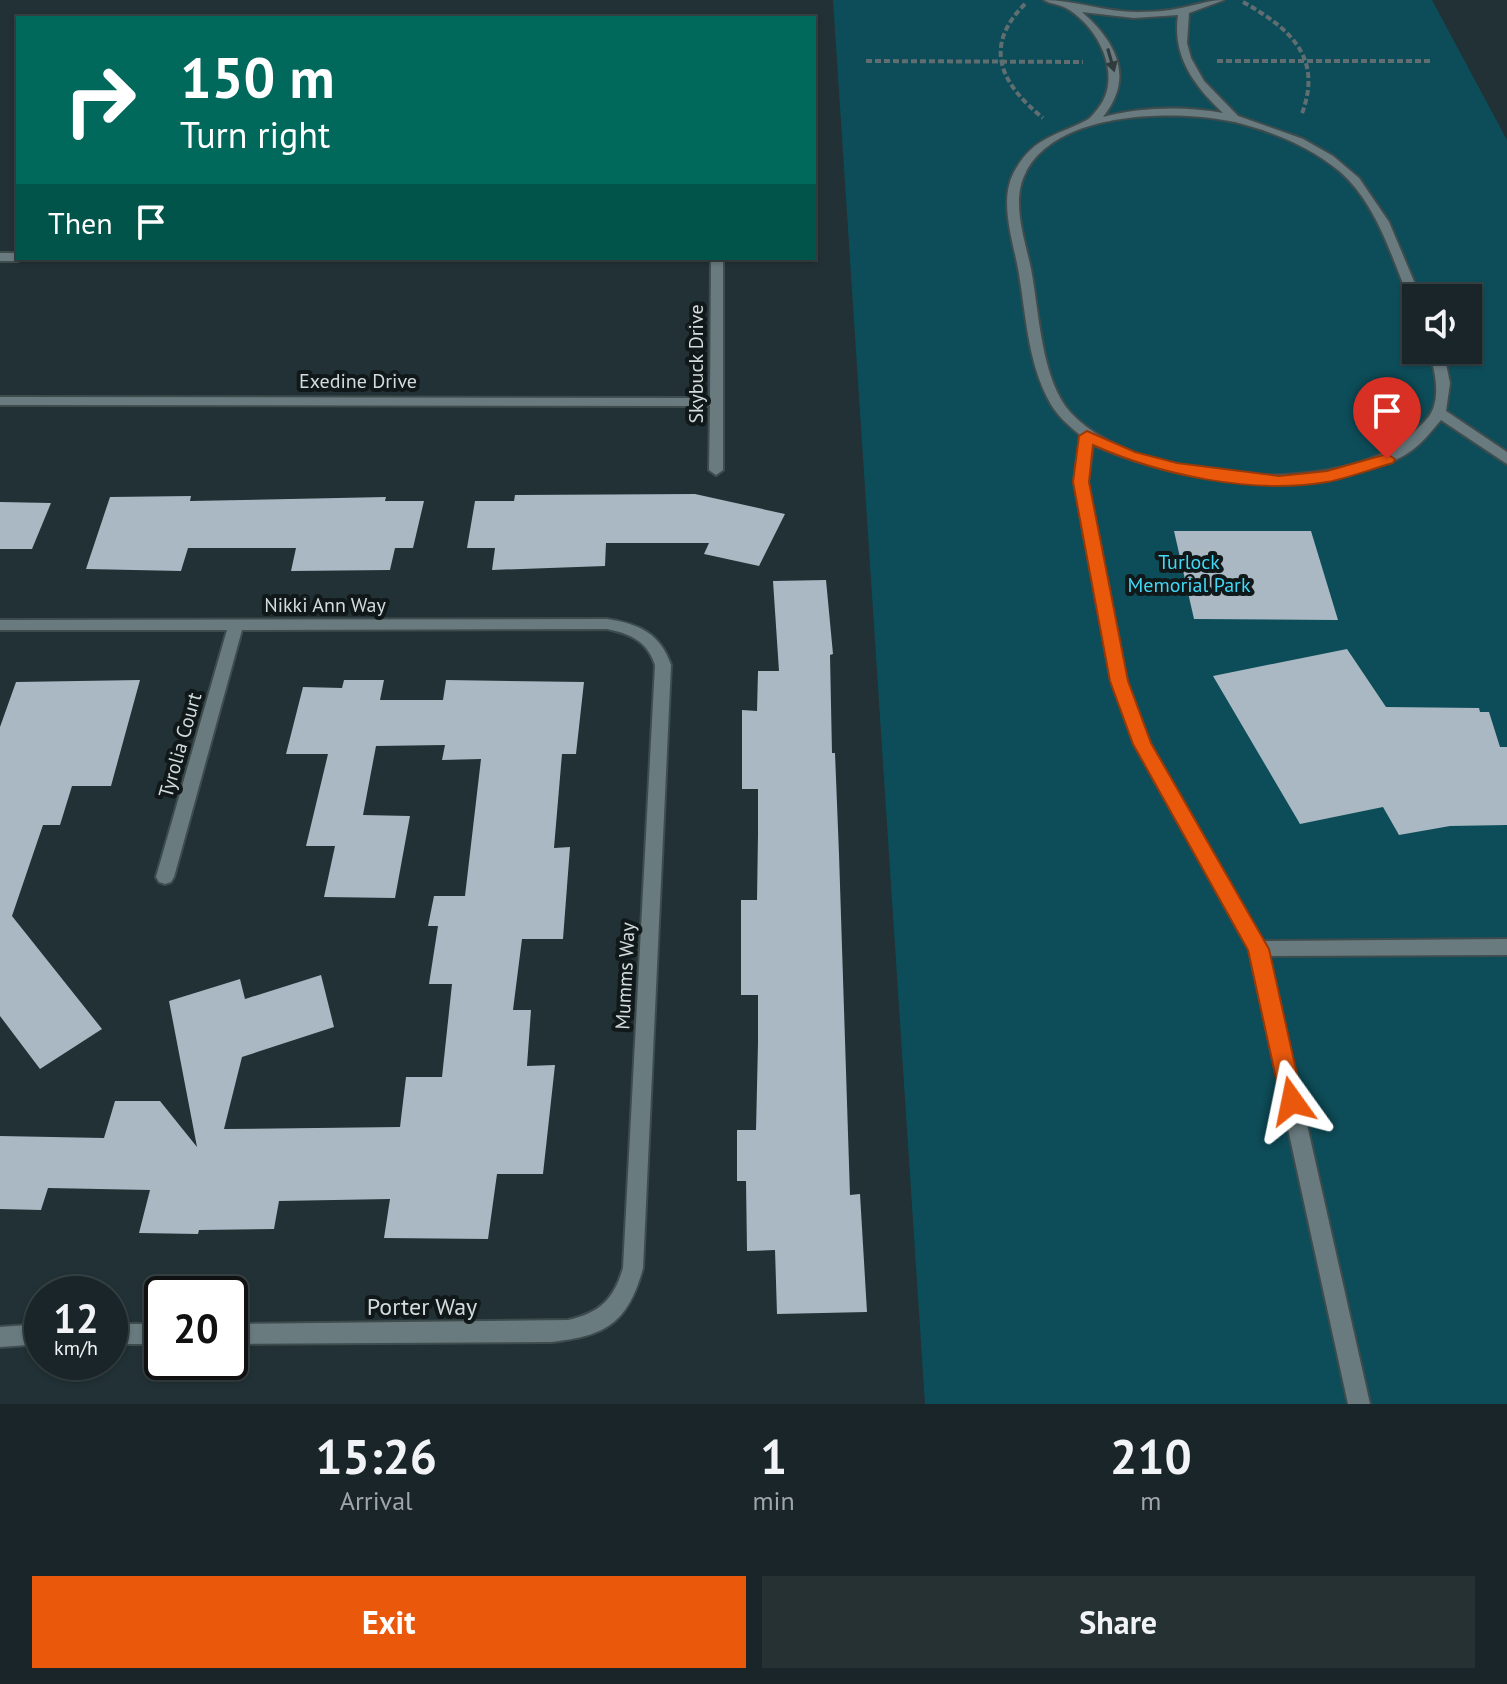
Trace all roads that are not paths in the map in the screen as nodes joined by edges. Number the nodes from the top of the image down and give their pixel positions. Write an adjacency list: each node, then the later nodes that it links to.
1 (1049, 0): 3 (street)
2 (1219, 0): 4 (street)
3 (1071, 7): 4 (street); 6 (street, one-way to 6)
4 (1184, 11): 5 (street)
5 (1235, 118): 6 (street); 8 (street)
6 (1094, 120): 13 (street)
7 (717, 260): 11 (street, Skybuck Drive)
8 (1409, 284)
9 (1440, 364): 12 (street)
10 (0, 401): 11 (street, Exedine Drive)
11 (716, 402): 15 (street, Skybuck Drive)
12 (1439, 413): 13 (street); 14 (street)
13 (1087, 436): 21 (street)
14 (1507, 459)
15 (716, 470)
16 (0, 625): 17 (street, Nikki Ann Way)
17 (236, 625): 18 (street, Nikki Ann Way); 19 (street, Tyrolia Court)
18 (648, 636): 22 (street, Mumms Way)
19 (165, 877)
20 (1507, 947): 21 (street)
21 (1258, 949): 26 (street)
22 (612, 1316): 23 (street, Porter Way)
23 (248, 1334)
24 (24, 1335): 25 (street)
25 (0, 1337)
26 (1359, 1404)

